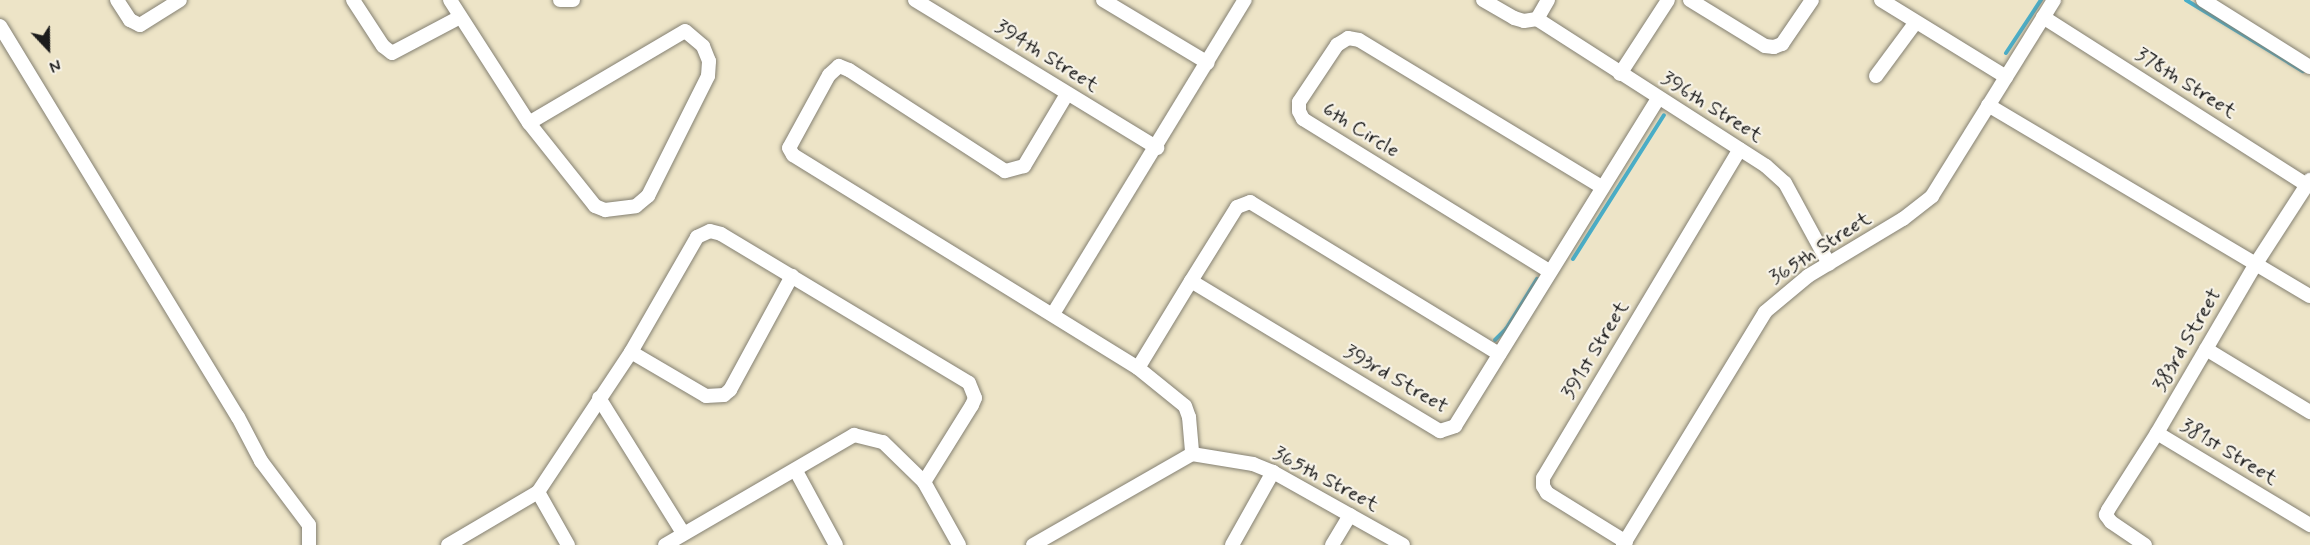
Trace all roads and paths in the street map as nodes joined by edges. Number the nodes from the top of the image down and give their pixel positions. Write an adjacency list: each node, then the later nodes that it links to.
1 (117, 0): 2 (street)
2 (180, 0)
3 (353, 0): 18 (street)
4 (450, 0): 18 (street)
5 (560, 0): 6 (street)
6 (573, 0)
7 (915, 0): 28 (street, 394th Street)
8 (1103, 0): 23 (street)
9 (1245, 0): 23 (street)
10 (1483, 0): 20 (street)
11 (1548, 0): 20 (street)
12 (1668, 0): 25 (street)
13 (1690, 0): 14 (street)
14 (1812, 0)
15 (1881, 0): 21 (street)
16 (2055, 0): 19 (street, 365th Street)
17 (2202, 0): 24 (street)
18 (460, 17): 31 (street)
19 (2043, 17): 27 (street, 365th Street); 34 (street, 378th Street)
20 (1537, 19): 25 (street, 396th Street)
21 (1916, 22): 26 (street); 27 (street)
22 (0, 26): 60 (street)
23 (1208, 63): 32 (street)
24 (2310, 67)
25 (1620, 74): 29 (street, 396th Street)
26 (1876, 76)
27 (2006, 77): 30 (street, 365th Street)
28 (1067, 94): 32 (street, 394th Street); 42 (street)
29 (1658, 98): 33 (street, 396th Street); 35 (street, 393rd Street)
30 (1988, 105): 36 (street); 37 (street, 365th Street)
31 (529, 123): 31 (street)
32 (1157, 148): 42 (street)
33 (1740, 149): 37 (street, 396th Street); 59 (street, 391st Street)
34 (2309, 183): 36 (street, 383rd Street)
35 (1602, 187): 38 (street, 393rd Street); 38 (street, 6th Circle)
36 (2257, 262): 41 (street); 43 (street, 383rd Street)
37 (1829, 264): 59 (street, 365th Street)
38 (1549, 271): 45 (street, 393rd Street)
39 (792, 276): 44 (street); 44 (street); 53 (street)
40 (1191, 281): 45 (street, 393rd Street); 45 (street); 46 (street)
41 (2310, 296)
42 (1053, 314): 46 (street)
43 (2206, 349): 48 (street); 49 (street, 383rd Street)
44 (631, 352): 47 (street)
45 (1498, 354)
46 (1138, 368): 50 (street)
47 (599, 398): 54 (street); 57 (street)
48 (2310, 412)
49 (2157, 433): 56 (street, 381st Street); 58 (street, 383rd Street)
50 (1192, 454): 52 (street, 365th Street); 66 (street)
51 (796, 471): 53 (street); 57 (street); 64 (street)
52 (1273, 472): 55 (street, 365th Street); 67 (street)
53 (924, 482): 65 (street)
54 (538, 492): 61 (street); 62 (street)
55 (1350, 515): 68 (street); 69 (street, 365th Street)
56 (2310, 525)
57 (683, 533): 63 (street)
58 (2123, 539): 70 (street)
59 (1624, 543)
60 (309, 545)
61 (447, 545)
62 (568, 545)
63 (665, 545)
64 (836, 545)
65 (959, 545)
66 (1033, 545)
67 (1232, 545)
68 (1332, 545)
69 (1403, 545)
70 (2145, 545)

